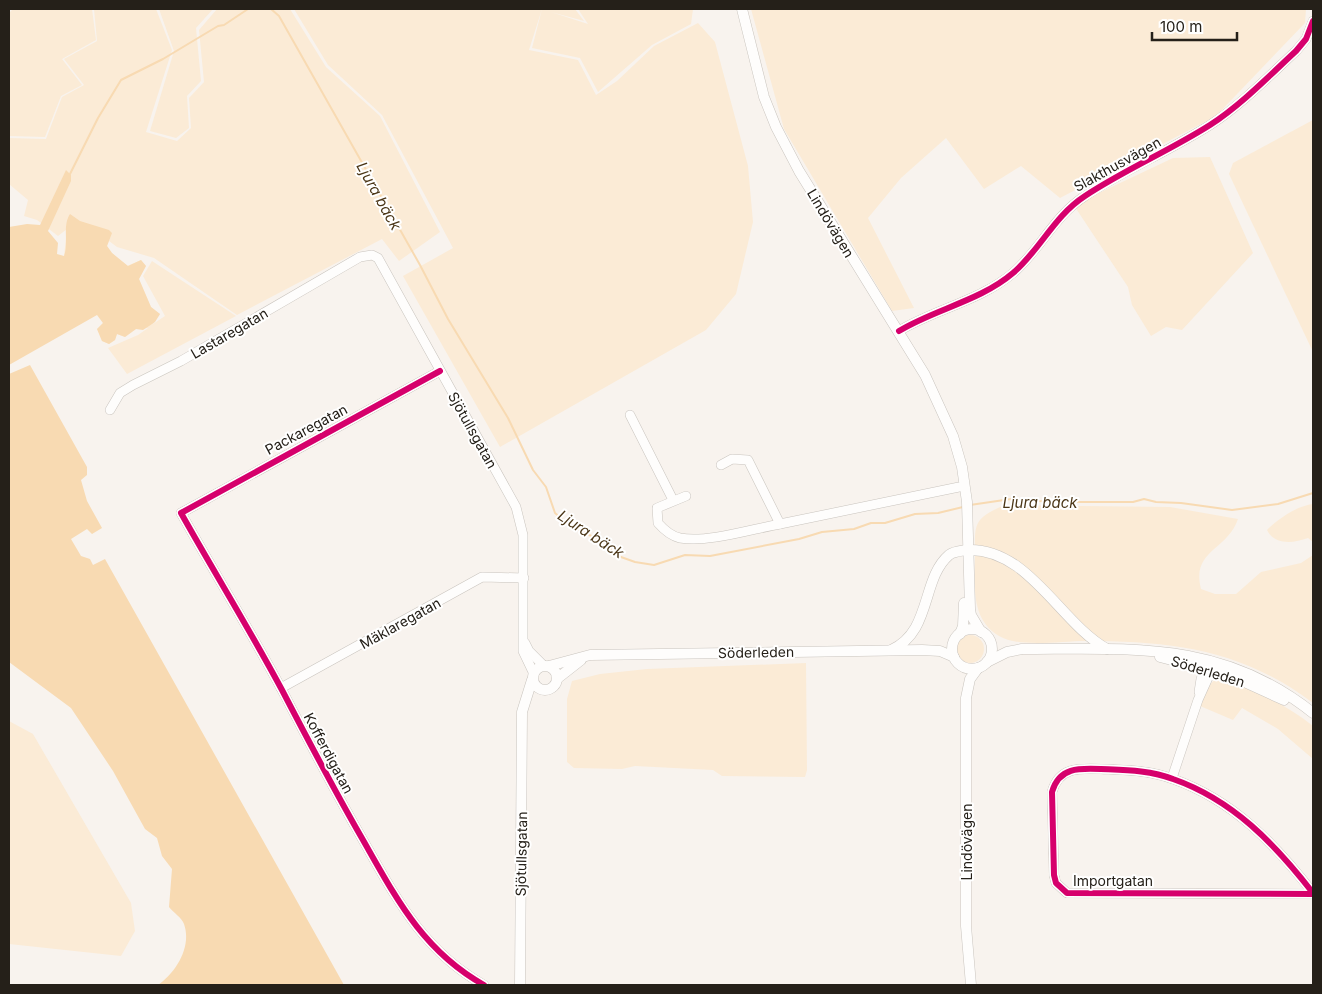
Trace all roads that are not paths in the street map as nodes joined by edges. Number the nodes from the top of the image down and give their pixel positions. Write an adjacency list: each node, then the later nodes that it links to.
1 (742, 9): 4 (main road, Lindövägen)
2 (1313, 21): 4 (street, Slakthusvägen)
3 (353, 260): 5 (street, Sjötullsgatan); 6 (street, Lastaregatan)
4 (898, 331): 8 (main road, Lindövägen)
5 (440, 371): 14 (street, Packaregatan); 17 (street, Sjötullsgatan)
6 (110, 410)
7 (630, 416): 12 (street)
8 (947, 425): 10 (main road, Lindövägen); 13 (main road, Lindövägen)
9 (721, 465): 15 (street)
10 (959, 487): 13 (main road, Lindövägen); 15 (street)
11 (686, 496): 12 (street)
12 (673, 500): 15 (street)
13 (964, 506): 16 (main road, Lindövägen)
14 (184, 511): 33 (street, Kofferdigatan)
15 (780, 524)
16 (966, 550): 18 (main road, Lindövägen); 19 (main road, Lindövägen); 23 (main road); 24 (main road)
17 (524, 578): 20 (street, Sjötullsgatan); 33 (street, Mäklaregatan)
18 (984, 634): 19 (main road); 21 (main road, Söderleden); 28 (main road)
19 (958, 636): 25 (main road, Söderleden); 27 (main road)
20 (524, 640): 30 (street); 31 (street, Sjötullsgatan)
21 (1022, 649): 22 (main road, Söderleden); 28 (main road, Söderleden)
22 (1094, 649): 23 (main road, Söderleden); 29 (main road, Söderleden)
23 (1107, 649): 29 (main road, Söderleden)
24 (890, 650): 25 (main road, Söderleden); 26 (main road, Söderleden)
25 (922, 650): 27 (main road, Söderleden)
26 (590, 655): 30 (main road, Söderleden); 32 (main road)
27 (956, 661): 28 (main road); 35 (main road, Lindövägen)
28 (983, 665): 35 (main road, Lindövägen)
29 (1209, 665): 36 (main road, Söderleden); 37 (main road, Söderleden); 39 (street)
30 (546, 666): 31 (main road); 32 (main road)
31 (533, 677): 34 (main road); 38 (main road, Sjötullsgatan)
32 (558, 678): 34 (main road)
33 (281, 688): 41 (street, Kofferdigatan)
34 (547, 690): 38 (main road, Sjötullsgatan)
35 (966, 698): 43 (main road, Lindövägen)
36 (1313, 713)
37 (1313, 720)
38 (523, 724): 42 (main road, Sjötullsgatan)
39 (1172, 778): 40 (street, Importgatan); 40 (street, Importgatan)
40 (1313, 894)
41 (484, 985)
42 (520, 985)
43 (971, 985)

